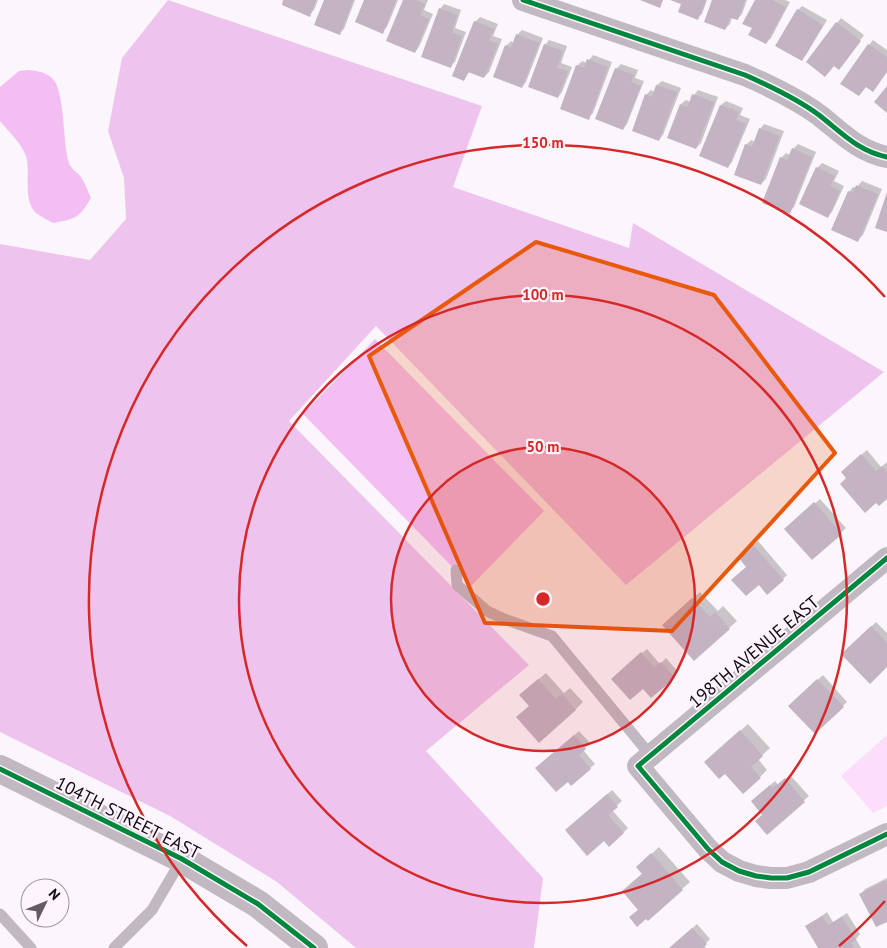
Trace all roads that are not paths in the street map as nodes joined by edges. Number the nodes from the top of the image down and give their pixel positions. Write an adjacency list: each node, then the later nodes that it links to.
1 (523, 0): 2 (street)
2 (887, 157)
3 (887, 558): 5 (street, 198TH AVENUE EAST)
4 (456, 570): 5 (lane)
5 (644, 761): 7 (street)
6 (0, 769): 8 (street, 104TH STREET EAST)
7 (887, 834)
8 (182, 859): 11 (lane); 12 (street, 104TH STREET EAST)
9 (0, 914): 10 (lane)
10 (31, 948)
11 (114, 948)
12 (314, 948)

